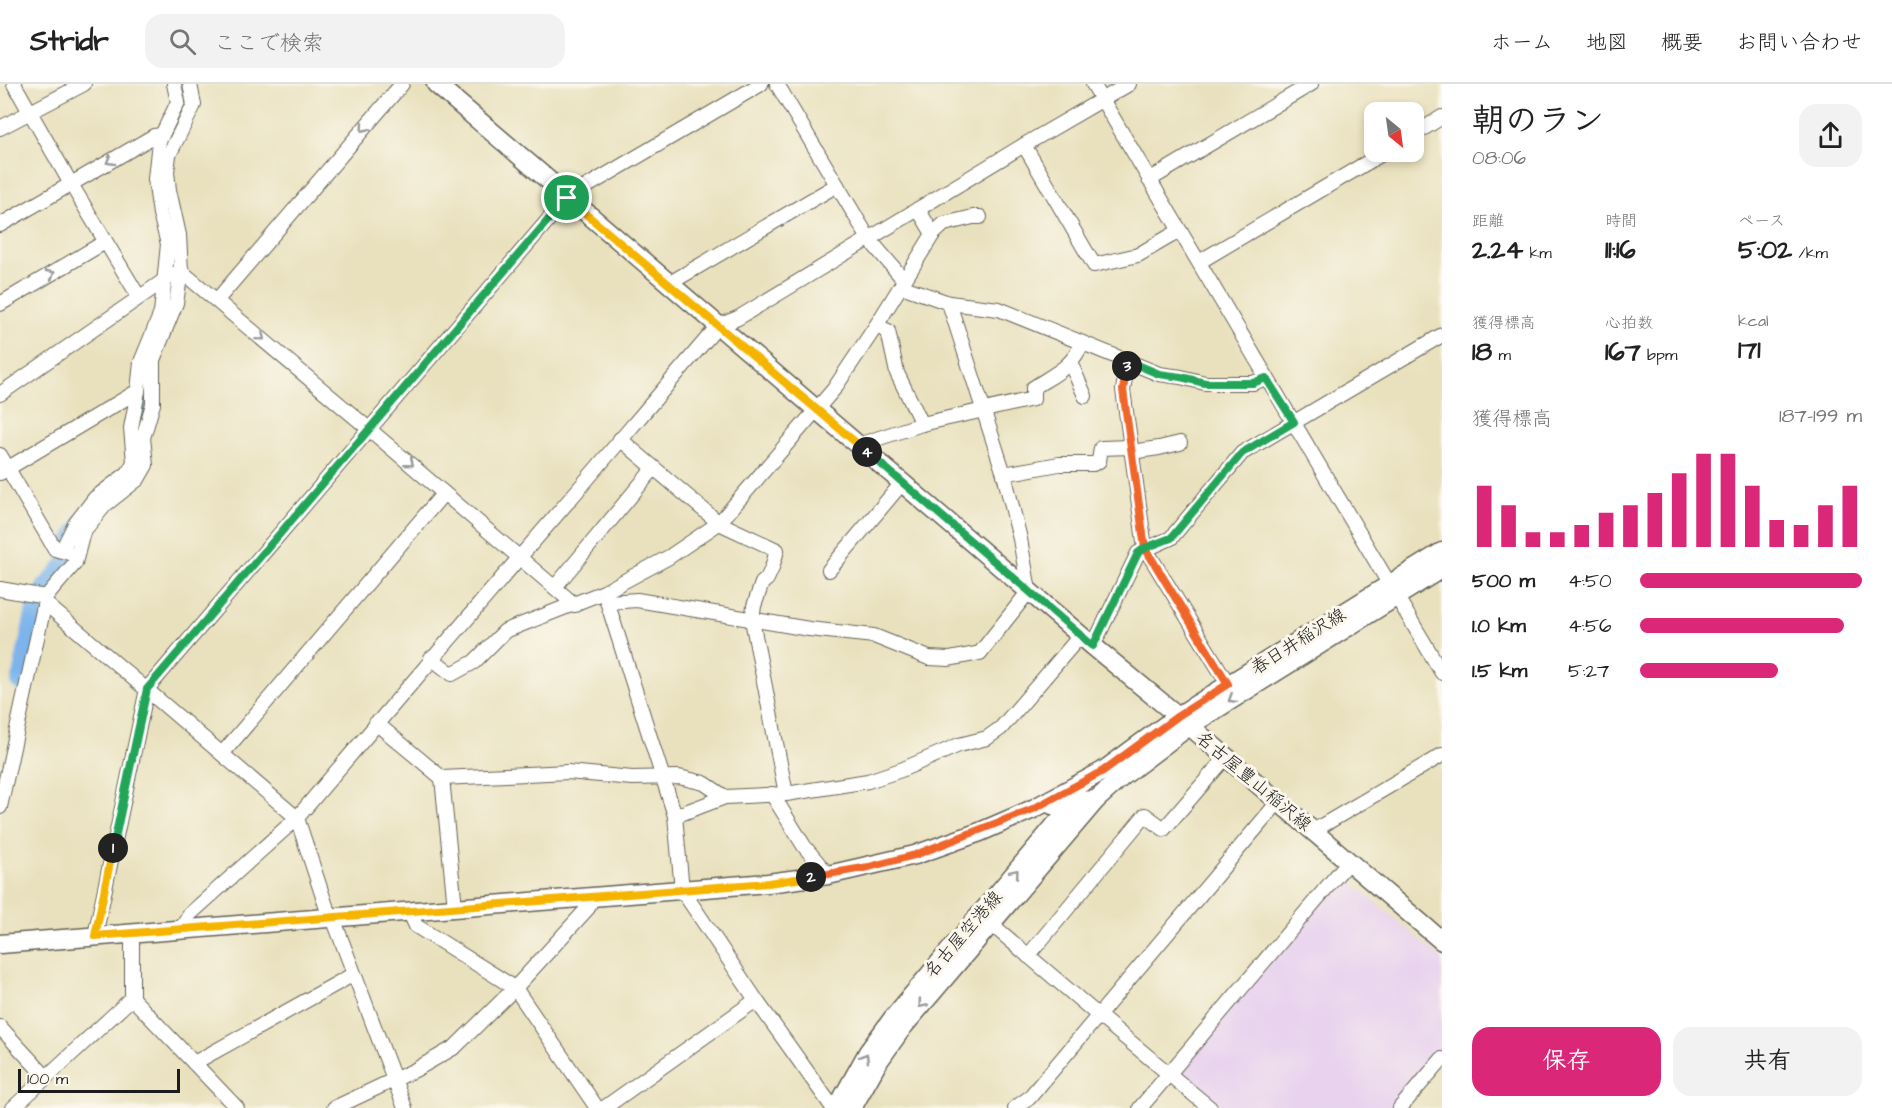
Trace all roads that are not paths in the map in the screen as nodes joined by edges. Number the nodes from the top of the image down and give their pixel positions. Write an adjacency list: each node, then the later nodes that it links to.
1 (14, 84): 13 (street)
2 (84, 84): 13 (street)
3 (174, 84): 17 (street)
4 (190, 84): 32 (street)
5 (402, 84): 36 (street, one-way to 36)
6 (436, 84): 23 (main road, 名古屋豊山稲沢線)
7 (761, 84): 23 (street)
8 (777, 84): 22 (street)
9 (1093, 84): 12 (street)
10 (1129, 84): 12 (street)
11 (1311, 84): 20 (street)
12 (1102, 100): 18 (street); 20 (street)
13 (29, 111): 15 (street); 21 (street)
14 (1442, 117): 16 (street)
15 (0, 128)
16 (1424, 128)
17 (162, 135): 21 (street, one-way to 21); 32 (street)
18 (1024, 145): 24 (street); 27 (street)
19 (1367, 162): 31 (street)
20 (1149, 180): 27 (street)
21 (71, 184): 26 (street); 30 (street)
22 (837, 184): 29 (street); 33 (street)
23 (567, 198): 33 (main road, 名古屋豊山稲沢線); 53 (street)
24 (918, 209): 28 (street); 29 (street)
25 (980, 217): 28 (street)
26 (0, 225)
27 (1179, 231): 31 (street)
28 (933, 234): 34 (street)
29 (868, 239): 34 (street); 39 (street)
30 (105, 242): 35 (street); 38 (street, one-way to 30)
31 (1198, 262): 45 (street)
32 (172, 275): 35 (street); 36 (street); 46 (street); 67 (street)
33 (670, 283): 39 (main road, 名古屋豊山稲沢線)
34 (902, 283): 37 (street); 40 (street)
35 (139, 297): 47 (street)
36 (217, 300): 53 (street, one-way to 53)
37 (949, 303): 42 (street); 50 (street)
38 (0, 304)
39 (718, 326): 49 (main road, 名古屋豊山稲沢線); 54 (street)
40 (876, 326): 49 (street); 52 (street)
41 (1442, 335): 51 (street)
42 (1082, 343): 43 (street); 44 (street)
43 (1128, 361): 45 (street); 57 (street)
44 (1071, 364): 48 (street); 50 (street)
45 (1266, 378): 51 (street)
46 (138, 391): 60 (street); 67 (street)
47 (0, 394)
48 (1085, 396)
49 (816, 409): 56 (main road, 名古屋豊山稲沢線); 64 (street)
50 (984, 409): 52 (street); 61 (street)
51 (1294, 422): 65 (street); 73 (street)
52 (922, 424): 56 (street)
53 (369, 429): 63 (street, one-way to 63); 84 (street)
54 (620, 439): 59 (street); 68 (street)
55 (1179, 443): 57 (street)
56 (858, 444): 62 (main road, 名古屋豊山稲沢線)
57 (1131, 450): 61 (street); 65 (street)
58 (0, 455): 60 (street)
59 (654, 468): 64 (street); 71 (street)
60 (4, 470): 67 (street)
61 (1004, 474): 74 (street)
62 (903, 483): 70 (street); 74 (main road, 名古屋豊山稲沢線)
63 (444, 493): 68 (street); 87 (street)
64 (719, 523): 75 (street); 78 (street)
65 (1145, 548): 79 (street); 83 (street)
66 (1442, 552): 73 (main road, 春日井稲沢線)
67 (70, 553): 76 (street)
68 (520, 557): 71 (street); 81 (street)
69 (1442, 568): 73 (main road, 春日井稲沢線)
70 (830, 570)
71 (555, 587): 77 (street)
72 (0, 589): 76 (street)
73 (1394, 590): 80 (street); 83 (main road, 春日井稲沢線); 85 (main road, 春日井稲沢線, one-way to 85)
74 (1029, 591): 78 (street); 79 (main road, 名古屋豊山稲沢線)
75 (606, 597): 77 (street); 78 (street); 91 (street)
76 (43, 598): 84 (street); 98 (street)
77 (575, 605): 81 (street)
78 (752, 620): 93 (street)
79 (1087, 641): 85 (main road, 名古屋豊山稲沢線); 93 (street)
80 (1437, 653): 82 (street)
81 (431, 658): 86 (street)
82 (1442, 673)
83 (1228, 684): 85 (main road, 春日井稲沢線)
84 (147, 689): 87 (street); 113 (street)
85 (1183, 721): 89 (main road, 名古屋豊山稲沢線); 90 (main road, 春日井稲沢線); 95 (main road, 春日井稲沢線)
86 (376, 723): 92 (street); 101 (street)
87 (222, 754): 101 (street)
88 (1442, 754): 102 (street)
89 (1226, 757): 97 (main road, 名古屋豊山稲沢線); 116 (street)
90 (1103, 771): 96 (main road, 名古屋空港線); 99 (main road, 春日井稲沢線)
91 (662, 777): 92 (street); 94 (street); 100 (street)
92 (442, 778): 107 (street)
93 (779, 794): 94 (street); 104 (street)
94 (725, 797): 100 (street)
95 (1096, 800): 96 (main road, 春日井稲沢線); 110 (main road, 名古屋空港線)
96 (1076, 801): 99 (main road, 春日井稲沢線); 134 (main road, 名古屋空港線, one-way to 96)
97 (1279, 801): 102 (main road, 名古屋豊山稲沢線); 121 (street)
98 (0, 805)
99 (1033, 809): 104 (main road, 春日井稲沢線)
100 (675, 816): 105 (street)
101 (297, 818): 109 (street); 111 (street)
102 (1313, 831): 103 (main road, 名古屋豊山稲沢線)
103 (1349, 861): 114 (main road, 名古屋豊山稲沢線); 125 (street)
104 (828, 875): 105 (main road, 春日井稲沢線)
105 (682, 890): 106 (main road, 春日井稲沢線); 120 (street)
106 (592, 897): 107 (main road, 春日井稲沢線); 118 (street)
107 (455, 907): 108 (main road, 春日井稲沢線)
108 (410, 911): 109 (main road, 春日井稲沢線); 118 (street)
109 (333, 918): 111 (main road, 春日井稲沢線); 117 (street)
110 (990, 923): 116 (street); 135 (main road, 名古屋空港線, one-way to 135)
111 (181, 929): 112 (main road, 春日井稲沢線)
112 (132, 934): 113 (main road, 春日井稲沢線); 119 (street)
113 (95, 936): 115 (main road, 春日井稲沢線)
114 (1440, 936)
115 (0, 944)
116 (1028, 956): 121 (street)
117 (354, 974): 124 (street); 127 (street)
118 (515, 988): 127 (street); 132 (street)
119 (132, 998): 124 (street); 126 (street)
120 (756, 1000): 133 (street); 134 (street)
121 (1099, 1016): 125 (street); 136 (street)
122 (0, 1027): 126 (street)
123 (1442, 1059): 139 (street)
124 (194, 1063): 129 (street)
125 (1170, 1073): 137 (street); 138 (street)
126 (46, 1077): 128 (street)
127 (394, 1078): 130 (street); 131 (street)
128 (13, 1108)
129 (237, 1108)
130 (334, 1108)
131 (405, 1108)
132 (597, 1108)
133 (604, 1108)
134 (835, 1108)
135 (852, 1108)
136 (1015, 1108)
137 (1140, 1108)
138 (1210, 1108)
139 (1400, 1108)

